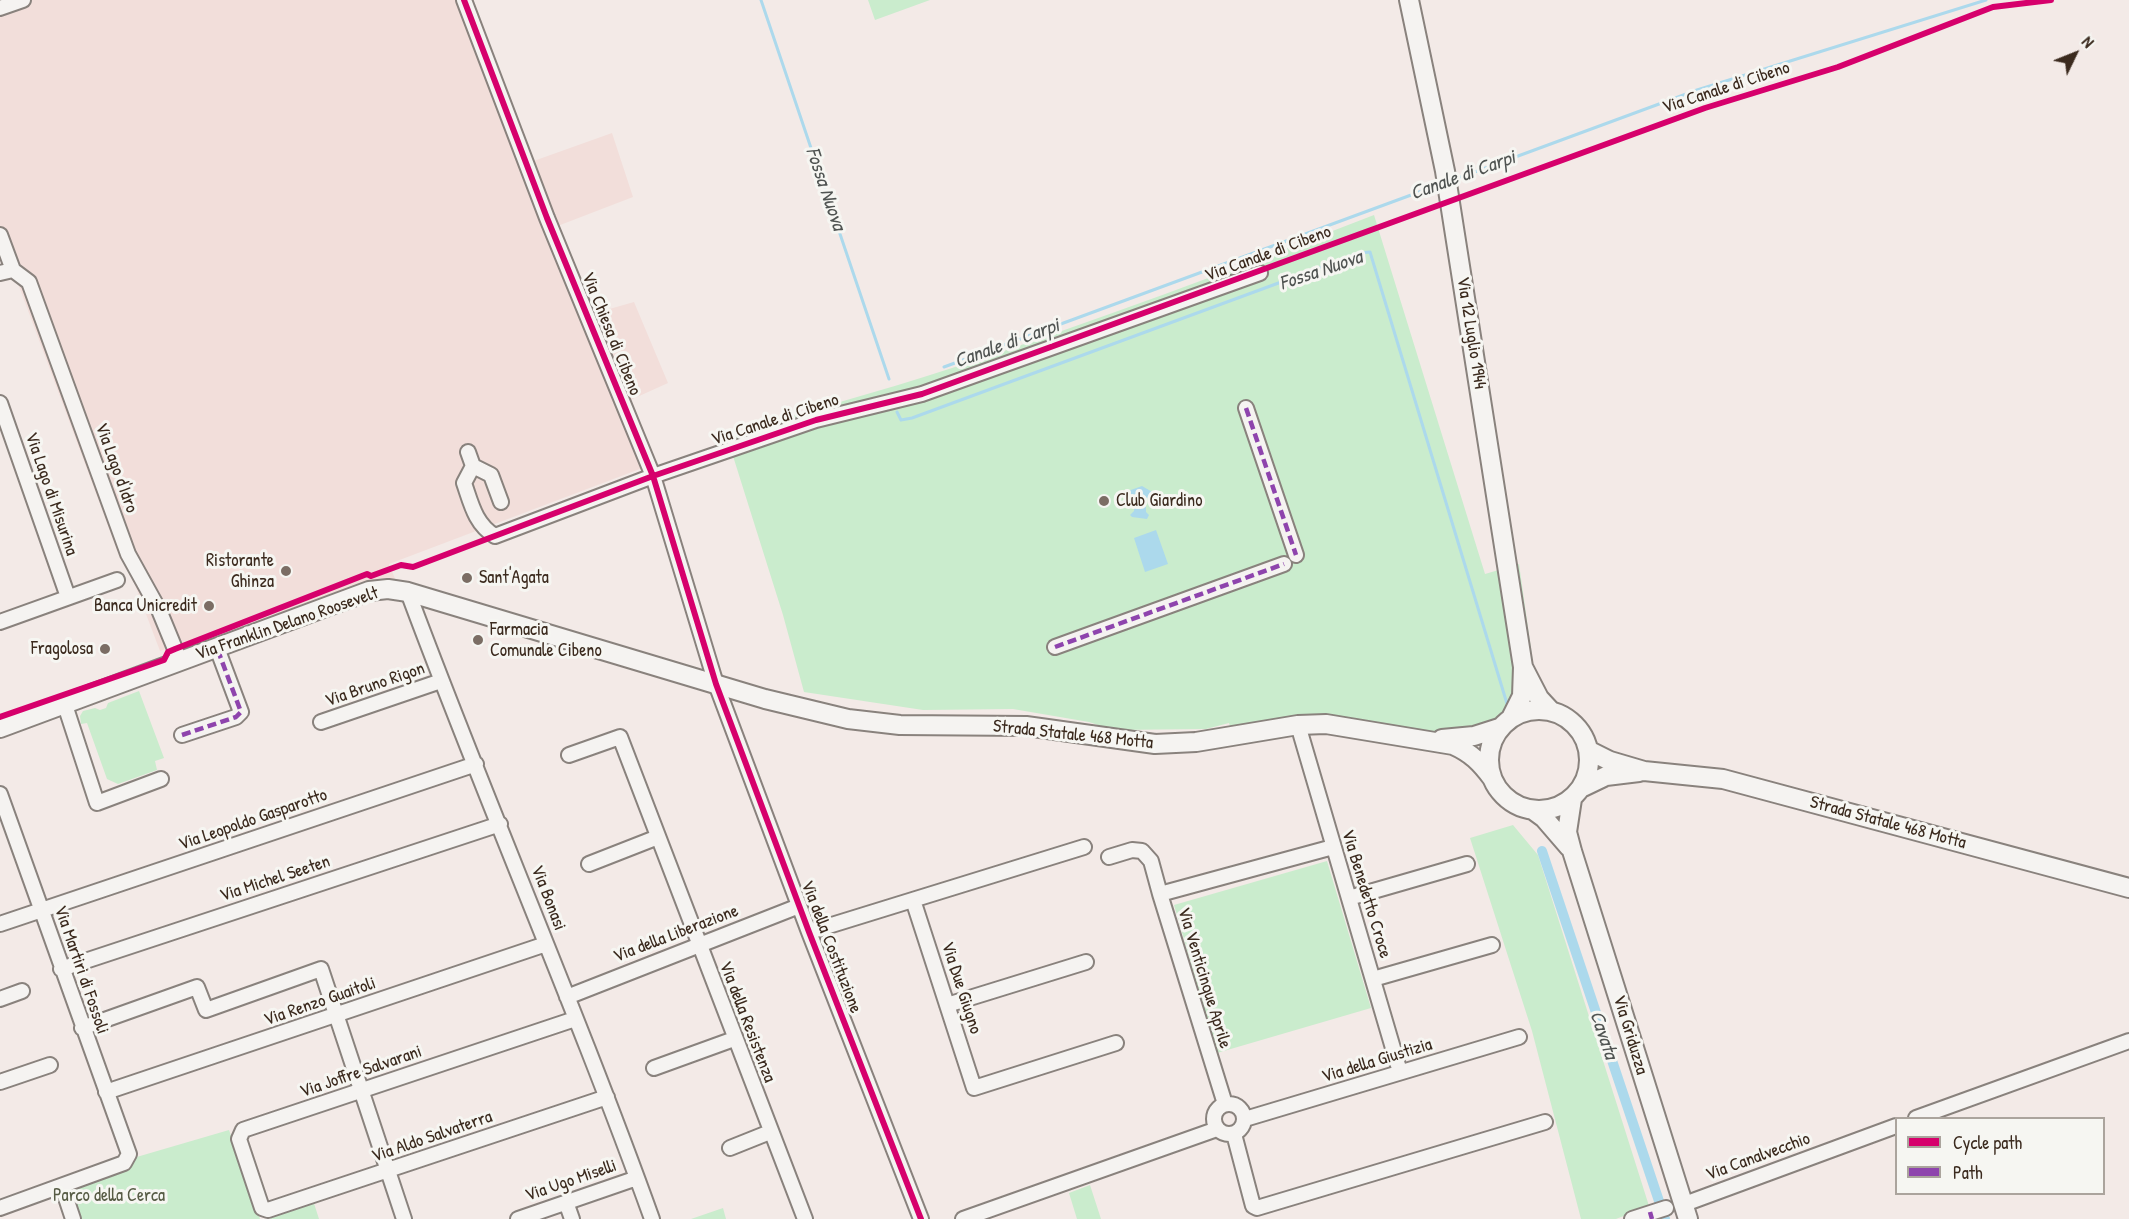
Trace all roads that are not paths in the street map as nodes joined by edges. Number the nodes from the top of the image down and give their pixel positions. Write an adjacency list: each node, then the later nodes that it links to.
1 (23, 0): 4 (street)
2 (464, 0): 12 (street, Via Chiesa di Cibeno)
3 (1409, 0): 23 (main road, Via 12 Luglio 1944)
4 (0, 8)
5 (0, 235): 6 (street)
6 (7, 271): 22 (street, Via Lago d'Idro)
7 (1260, 273): 12 (street, Via Canale di Cibeno)
8 (0, 403): 18 (street, Via Lago di Misurina)
9 (1246, 408): 14 (street)
10 (468, 452): 11 (street)
11 (473, 466): 12 (street, Via Canale di Cibeno); 13 (street)
12 (653, 476): 25 (street, Via Chiesa di Cibeno)
13 (501, 502)
14 (1296, 555)
15 (1284, 564): 20 (street)
16 (117, 580): 18 (street)
17 (408, 592): 21 (main road, Via Franklin Delano Roosevelt); 24 (street, Via Bonasi); 25 (main road, Via Franklin Delano Roosevelt)
18 (68, 597): 19 (street)
19 (0, 622)
20 (1055, 647)
21 (217, 648): 22 (main road, Via Franklin Delano Roosevelt); 32 (street)
22 (180, 661): 26 (main road, Via Franklin Delano Roosevelt)
23 (1523, 667): 27 (main road); 29 (main road)
24 (441, 681): 28 (street, Via Bruno Rigon); 36 (street, Via Bonasi)
25 (716, 684): 30 (main road, Strada Statale 468 Motta); 56 (street, Via della Costituzione)
26 (65, 705): 31 (main road, Via Franklin Delano Roosevelt); 39 (street)
27 (1551, 711): 29 (main road); 34 (main road)
28 (321, 723)
29 (1505, 723): 33 (main road); 38 (main road)
30 (1298, 725): 33 (main road, Strada Statale 468 Motta); 47 (street, Via Benedetto Croce)
31 (0, 728)
32 (182, 735)
33 (1432, 740): 38 (main road)
34 (1588, 750): 37 (main road); 40 (main road)
35 (569, 755): 45 (street, Via della Resistenza)
36 (476, 764): 44 (street, Via Bonasi); 57 (street, Via Leopoldo Gasparotto)
37 (1644, 771): 40 (main road); 52 (main road, Strada Statale 468 Motta)
38 (1492, 778): 42 (main road)
39 (161, 779)
40 (1576, 793): 42 (main road); 48 (main road, Via Griduzza)
41 (0, 794): 43 (street, Via Martiri di Fossoli)
42 (1533, 810): 48 (main road, Via Griduzza)
43 (3, 814): 57 (street, Via Martiri di Fossoli)
44 (500, 824): 60 (street, Via Bonasi); 64 (street, Via Michel Seeten)
45 (658, 837): 50 (street); 61 (street, Via della Resistenza)
46 (1084, 847): 55 (street)
47 (1333, 847): 53 (street, Via Venticinque Aprile); 54 (street, Via Benedetto Croce)
48 (1572, 850): 100 (main road, Via Griduzza)
49 (1109, 857): 53 (street)
50 (589, 864)
51 (1467, 864): 54 (street)
52 (2129, 888)
53 (1160, 894): 84 (street, Via Venticinque Aprile)
54 (1349, 898): 65 (street, Via Benedetto Croce)
55 (913, 900): 59 (street); 69 (street, Via Due Giugno)
56 (799, 906): 59 (street, Via della Costituzione); 61 (street, Via della Liberazione)
57 (41, 910): 58 (street, Via Leopoldo Gasparotto); 64 (street, Via Martiri di Fossoli)
58 (0, 924)
59 (809, 932): 107 (street, Via della Costituzione)
60 (546, 944): 67 (street, Via Bonasi); 70 (street, Via Renzo Guaitoli)
61 (698, 944): 67 (street, Via della Liberazione); 74 (street, Via della Resistenza)
62 (1492, 945): 65 (street)
63 (1086, 962): 69 (street)
64 (61, 969): 72 (street, Via Martiri di Fossoli)
65 (1373, 979): 79 (street, Via Benedetto Croce)
66 (22, 991): 68 (street)
67 (567, 997): 71 (street, Via Bonasi)
68 (0, 999)
69 (947, 1005): 76 (street, Via Due Giugno)
70 (336, 1016): 72 (street); 81 (street); 82 (street, Via Renzo Guaitoli)
71 (575, 1019): 81 (street, Via Joffre Salvarani); 83 (street, Via Bonasi)
72 (82, 1028): 82 (street, Via Martiri di Fossoli)
73 (1519, 1037): 79 (street, Via della Giustizia)
74 (735, 1038): 78 (street); 90 (street, Via della Resistenza)
75 (2129, 1041): 85 (street)
76 (1116, 1044)
77 (50, 1065): 80 (street)
78 (654, 1068)
79 (1400, 1072): 86 (street, Via della Giustizia)
80 (0, 1082)
81 (362, 1091): 93 (street); 98 (street, Via Joffre Salvarani)
82 (106, 1092): 95 (street, Via Martiri di Fossoli)
83 (607, 1097): 93 (street, Via Aldo Salvaterra); 94 (street, Via Bonasi)
84 (1225, 1104): 86 (street); 89 (street)
85 (1921, 1117)
86 (1245, 1119): 91 (street)
87 (1545, 1122): 91 (street)
88 (1895, 1126): 100 (street, Via Canalvecchio)
89 (1217, 1129): 91 (street); 108 (street)
90 (770, 1132): 92 (street); 106 (street, Via della Resistenza)
91 (1234, 1134)
92 (730, 1148)
93 (387, 1171): 98 (street, Via Aldo Salvaterra); 102 (street)
94 (637, 1178): 96 (street, Via Ugo Miselli); 105 (street, Via Bonasi)
95 (62, 1186): 97 (street); 101 (street)
96 (566, 1202): 103 (street, Via Ugo Miselli); 104 (street)
97 (0, 1208)
98 (268, 1210)
99 (1660, 1210): 109 (street)
100 (1689, 1210)
101 (73, 1219)
102 (404, 1219)
103 (518, 1219)
104 (572, 1219)
105 (652, 1219)
106 (805, 1219)
107 (921, 1219)
108 (963, 1219)
109 (1632, 1219)

